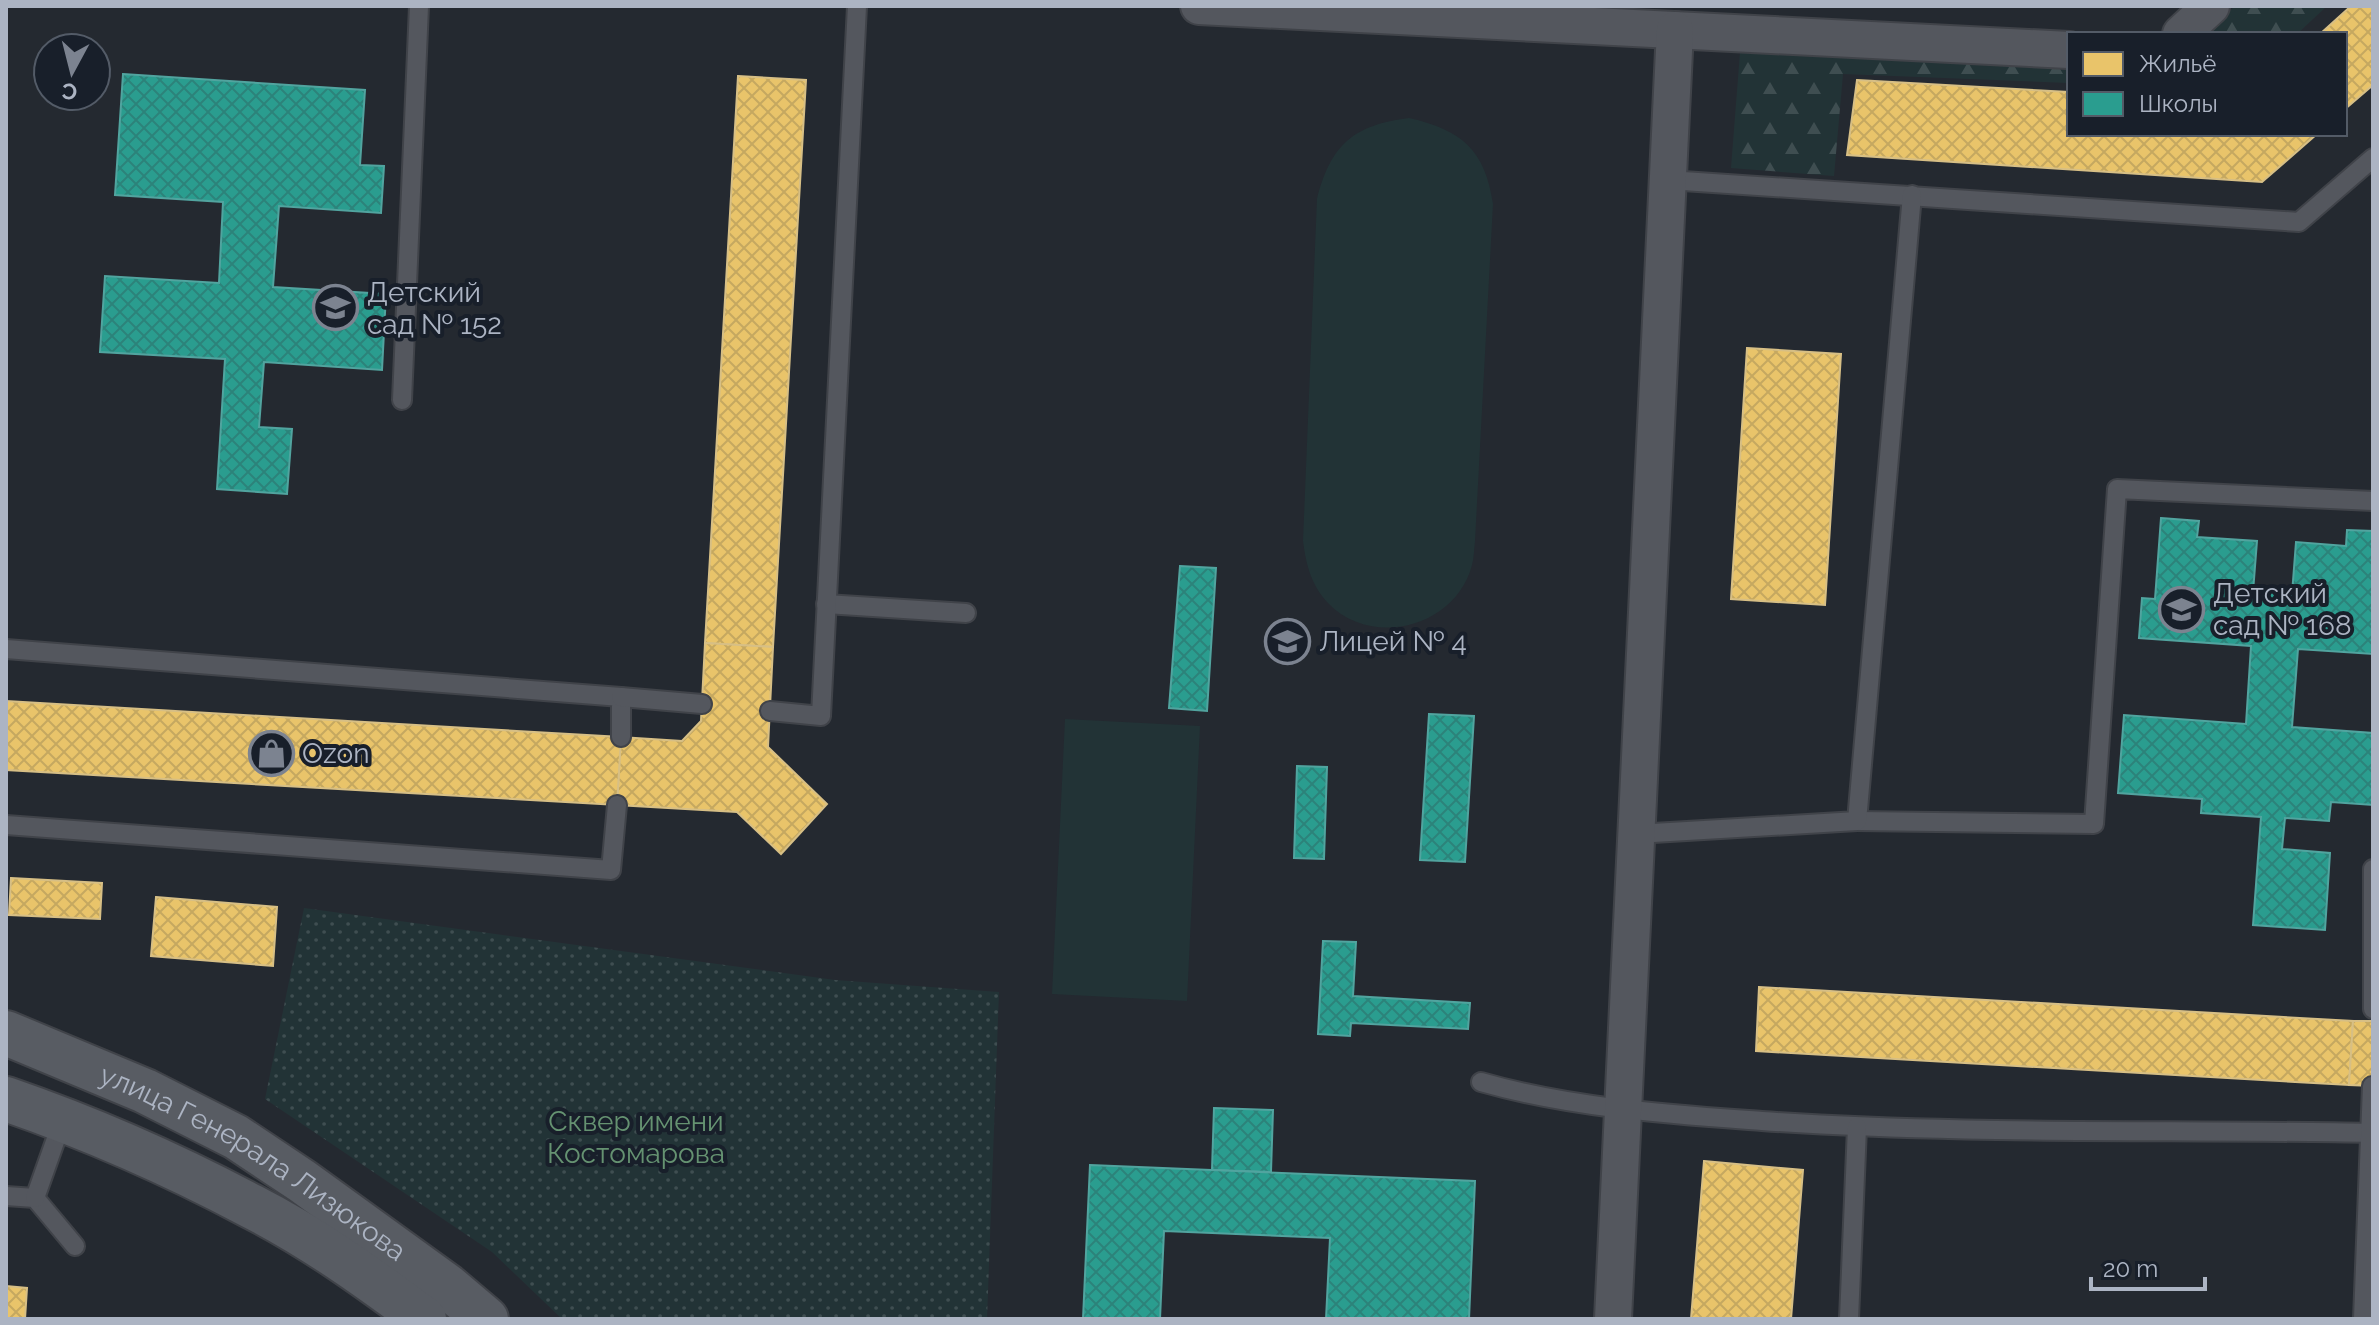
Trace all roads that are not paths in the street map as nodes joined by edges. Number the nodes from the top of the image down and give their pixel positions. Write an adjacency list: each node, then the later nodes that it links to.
1 (419, 6): 11 (lane)
2 (857, 6): 13 (lane)
3 (1199, 6): 5 (street)
4 (2211, 6): 6 (street)
5 (1675, 30): 7 (street); 9 (street)
6 (2183, 32)
7 (2067, 50)
8 (2373, 158): 10 (lane)
9 (1668, 180): 10 (lane); 23 (street)
10 (1912, 195): 21 (lane)
11 (402, 400)
12 (2373, 501): 21 (lane)
13 (826, 604): 14 (lane); 18 (lane)
14 (966, 613)
15 (6, 649): 16 (lane)
16 (621, 697): 17 (lane); 19 (lane)
17 (702, 704)
18 (770, 711)
19 (621, 737)
20 (617, 805): 22 (lane)
21 (1857, 821): 23 (lane)
22 (6, 825)
23 (1636, 834): 30 (street)
24 (2373, 869): 25 (lane)
25 (2373, 1009)
26 (6, 1033): 38 (main road, улица Генерала Лизюкова)
27 (1481, 1082): 30 (lane)
28 (2372, 1086): 33 (lane)
29 (6, 1099): 31 (main road, улица Генерала Лизюкова)
30 (1623, 1109): 32 (lane); 39 (street)
31 (63, 1119): 35 (lane); 37 (main road, улица Генерала Лизюкова)
32 (1857, 1127): 33 (lane); 40 (lane)
33 (2372, 1133): 41 (lane)
34 (6, 1196): 35 (lane)
35 (35, 1198): 36 (lane)
36 (75, 1246)
37 (424, 1319)
38 (486, 1319)
39 (1613, 1319)
40 (1849, 1319)
41 (2363, 1319)

